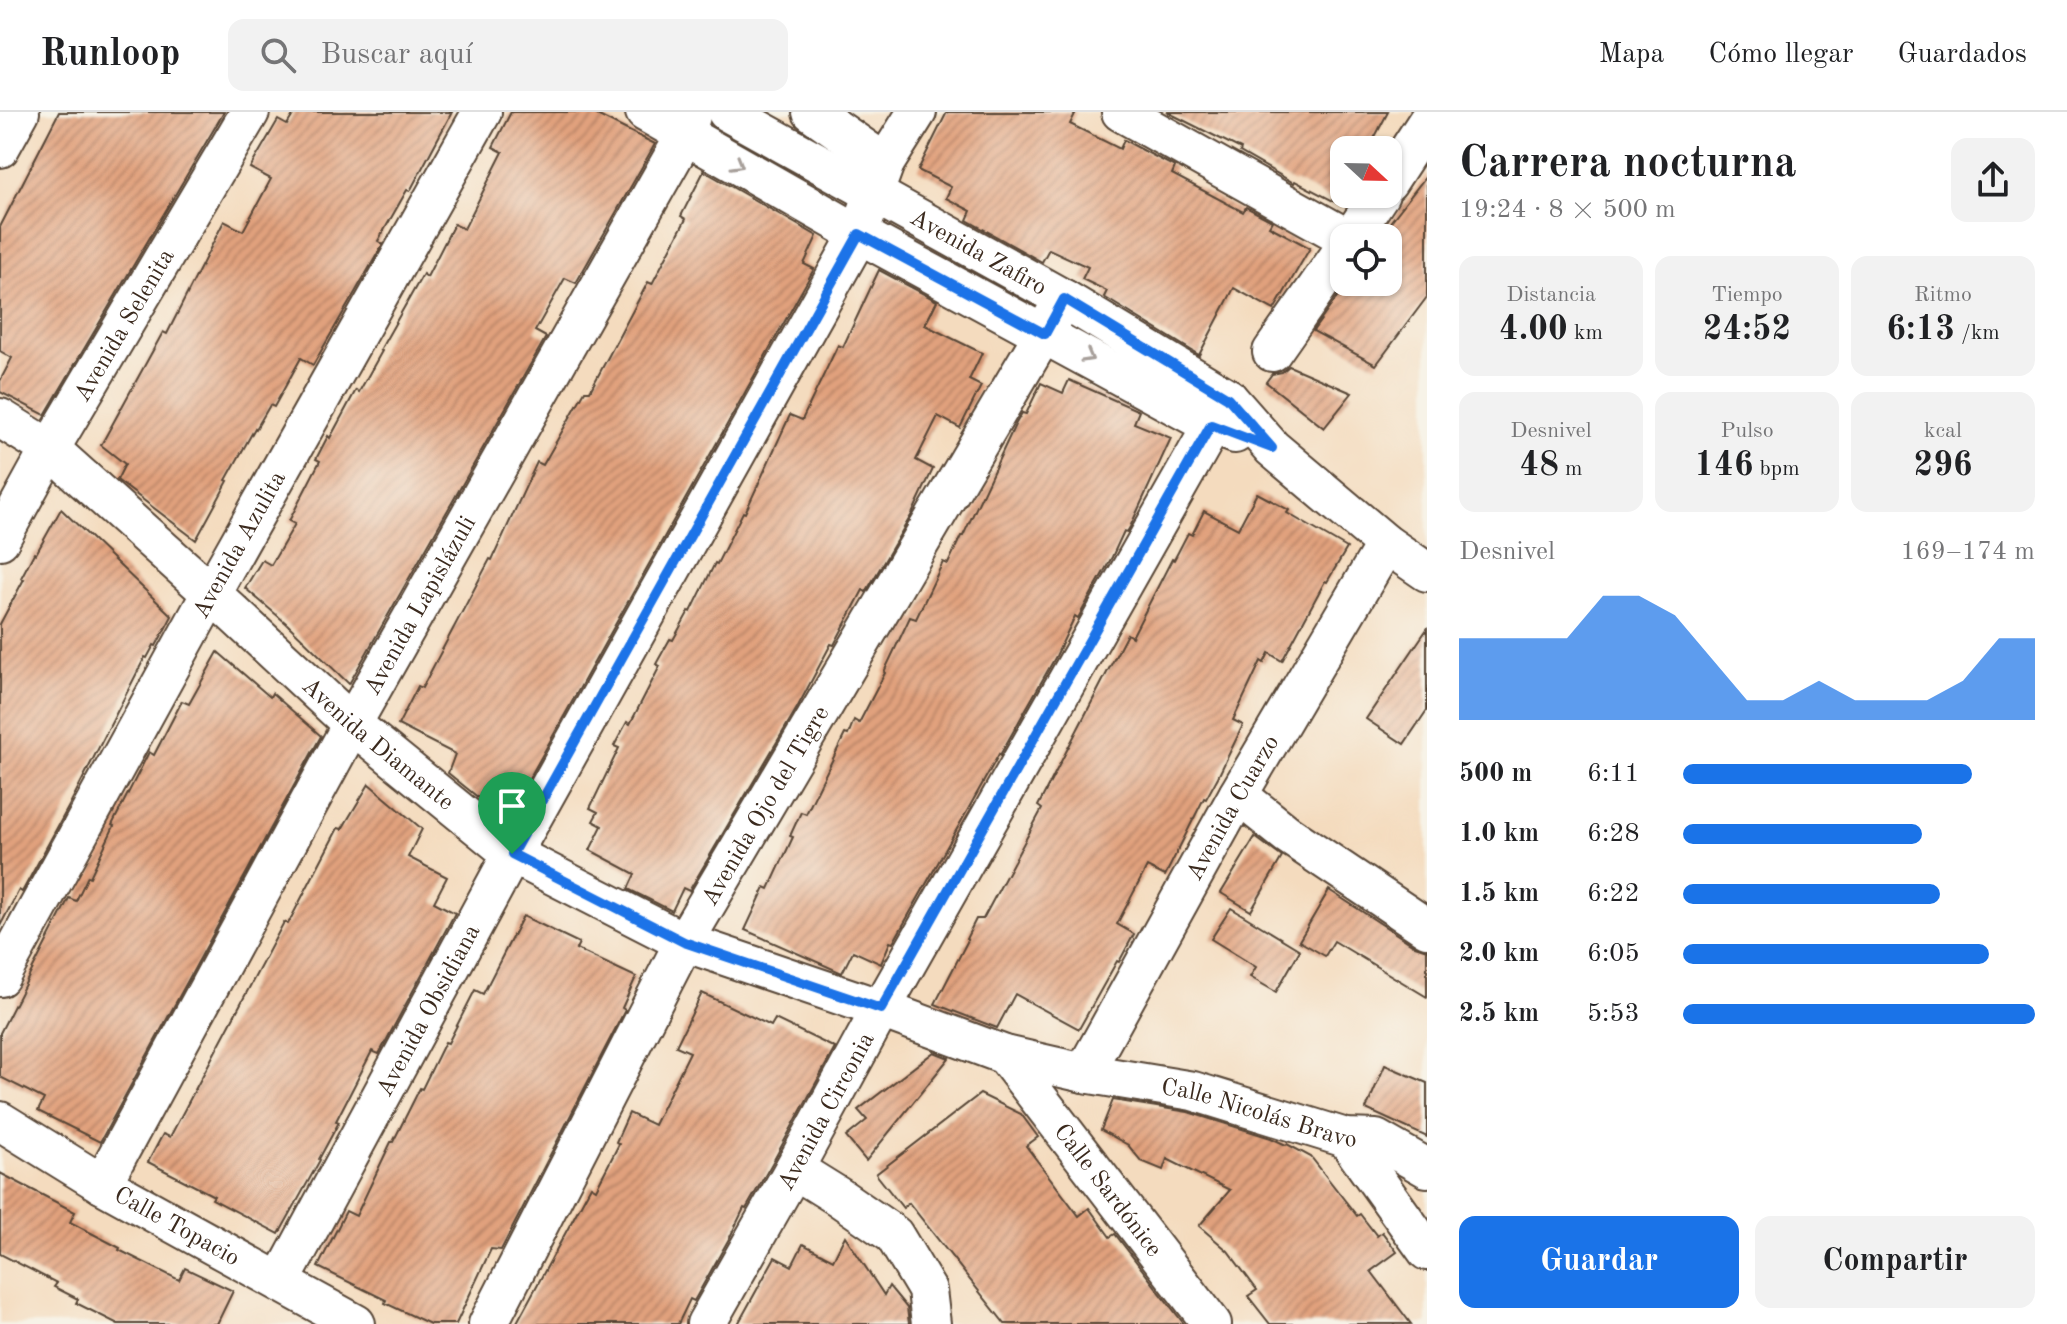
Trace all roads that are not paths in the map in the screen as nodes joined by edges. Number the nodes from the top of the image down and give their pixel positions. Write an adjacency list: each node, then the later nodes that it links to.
1 (20, 112): 11 (street)
2 (250, 112): 22 (street, Avenida Selenita)
3 (482, 112): 26 (street, Avenida Azulita)
4 (645, 112): 10 (street)
5 (727, 112): 13 (street, Avenida Zafiro)
6 (812, 112): 13 (street)
7 (917, 112): 13 (street, Avenida Obsidiana)
8 (1121, 112): 14 (street)
9 (1427, 122): 12 (street)
10 (689, 123): 15 (street, one-way to 15); 27 (street, Avenida Lapislázuli)
11 (0, 148)
12 (1402, 160)
13 (880, 179): 15 (street, Avenida Obsidiana); 17 (street, Avenida Zafiro)
14 (1330, 228)
15 (859, 234): 18 (street); 29 (street, Avenida Obsidiana)
16 (1330, 269): 19 (street)
17 (1064, 299): 18 (street, Avenida Ojo del Tigre); 20 (street, Avenida Zafiro)
18 (1045, 334): 20 (street, one-way to 20); 31 (street, Avenida Ojo del Tigre)
19 (1272, 352)
20 (1220, 412): 24 (street); 33 (street, Avenida Circonia)
21 (0, 418): 22 (street, Avenida Diamante)
22 (50, 449): 23 (street, Avenida Selenita); 26 (street, Avenida Diamante)
23 (0, 540)
24 (1386, 544): 25 (street); 28 (street, Avenida Cuarzo)
25 (1427, 572)
26 (211, 593): 27 (street, Avenida Diamante); 32 (street, Avenida Azulita)
27 (352, 724): 29 (street, Avenida Diamante); 40 (street, Avenida Lapislázuli)
28 (1238, 795): 30 (street); 35 (street, Avenida Cuarzo)
29 (512, 854): 31 (street, Avenida Diamante); 42 (street, Avenida Obsidiana)
30 (1427, 928)
31 (684, 942): 33 (street, Avenida Diamante); 44 (street, Avenida Ojo del Tigre)
32 (0, 977)
33 (881, 1009): 34 (street, Avenida Diamante); 39 (street, Avenida Circonia)
34 (1005, 1055): 35 (street, Avenida Diamante); 47 (street, Calle Sardónice)
35 (1084, 1073): 37 (street, Calle Nicolás Bravo)
36 (0, 1121): 40 (street, Calle Topacio)
37 (1346, 1138): 38 (street, Calle Nicolás Bravo); 41 (street)
38 (1427, 1168)
39 (794, 1169): 45 (street, Avenida Circonia); 46 (street)
40 (102, 1184): 42 (street, Calle Topacio)
41 (1427, 1251)
42 (281, 1281): 43 (street, Calle Topacio)
43 (356, 1324)
44 (488, 1324)
45 (706, 1324)
46 (931, 1324)
47 (1212, 1324)

